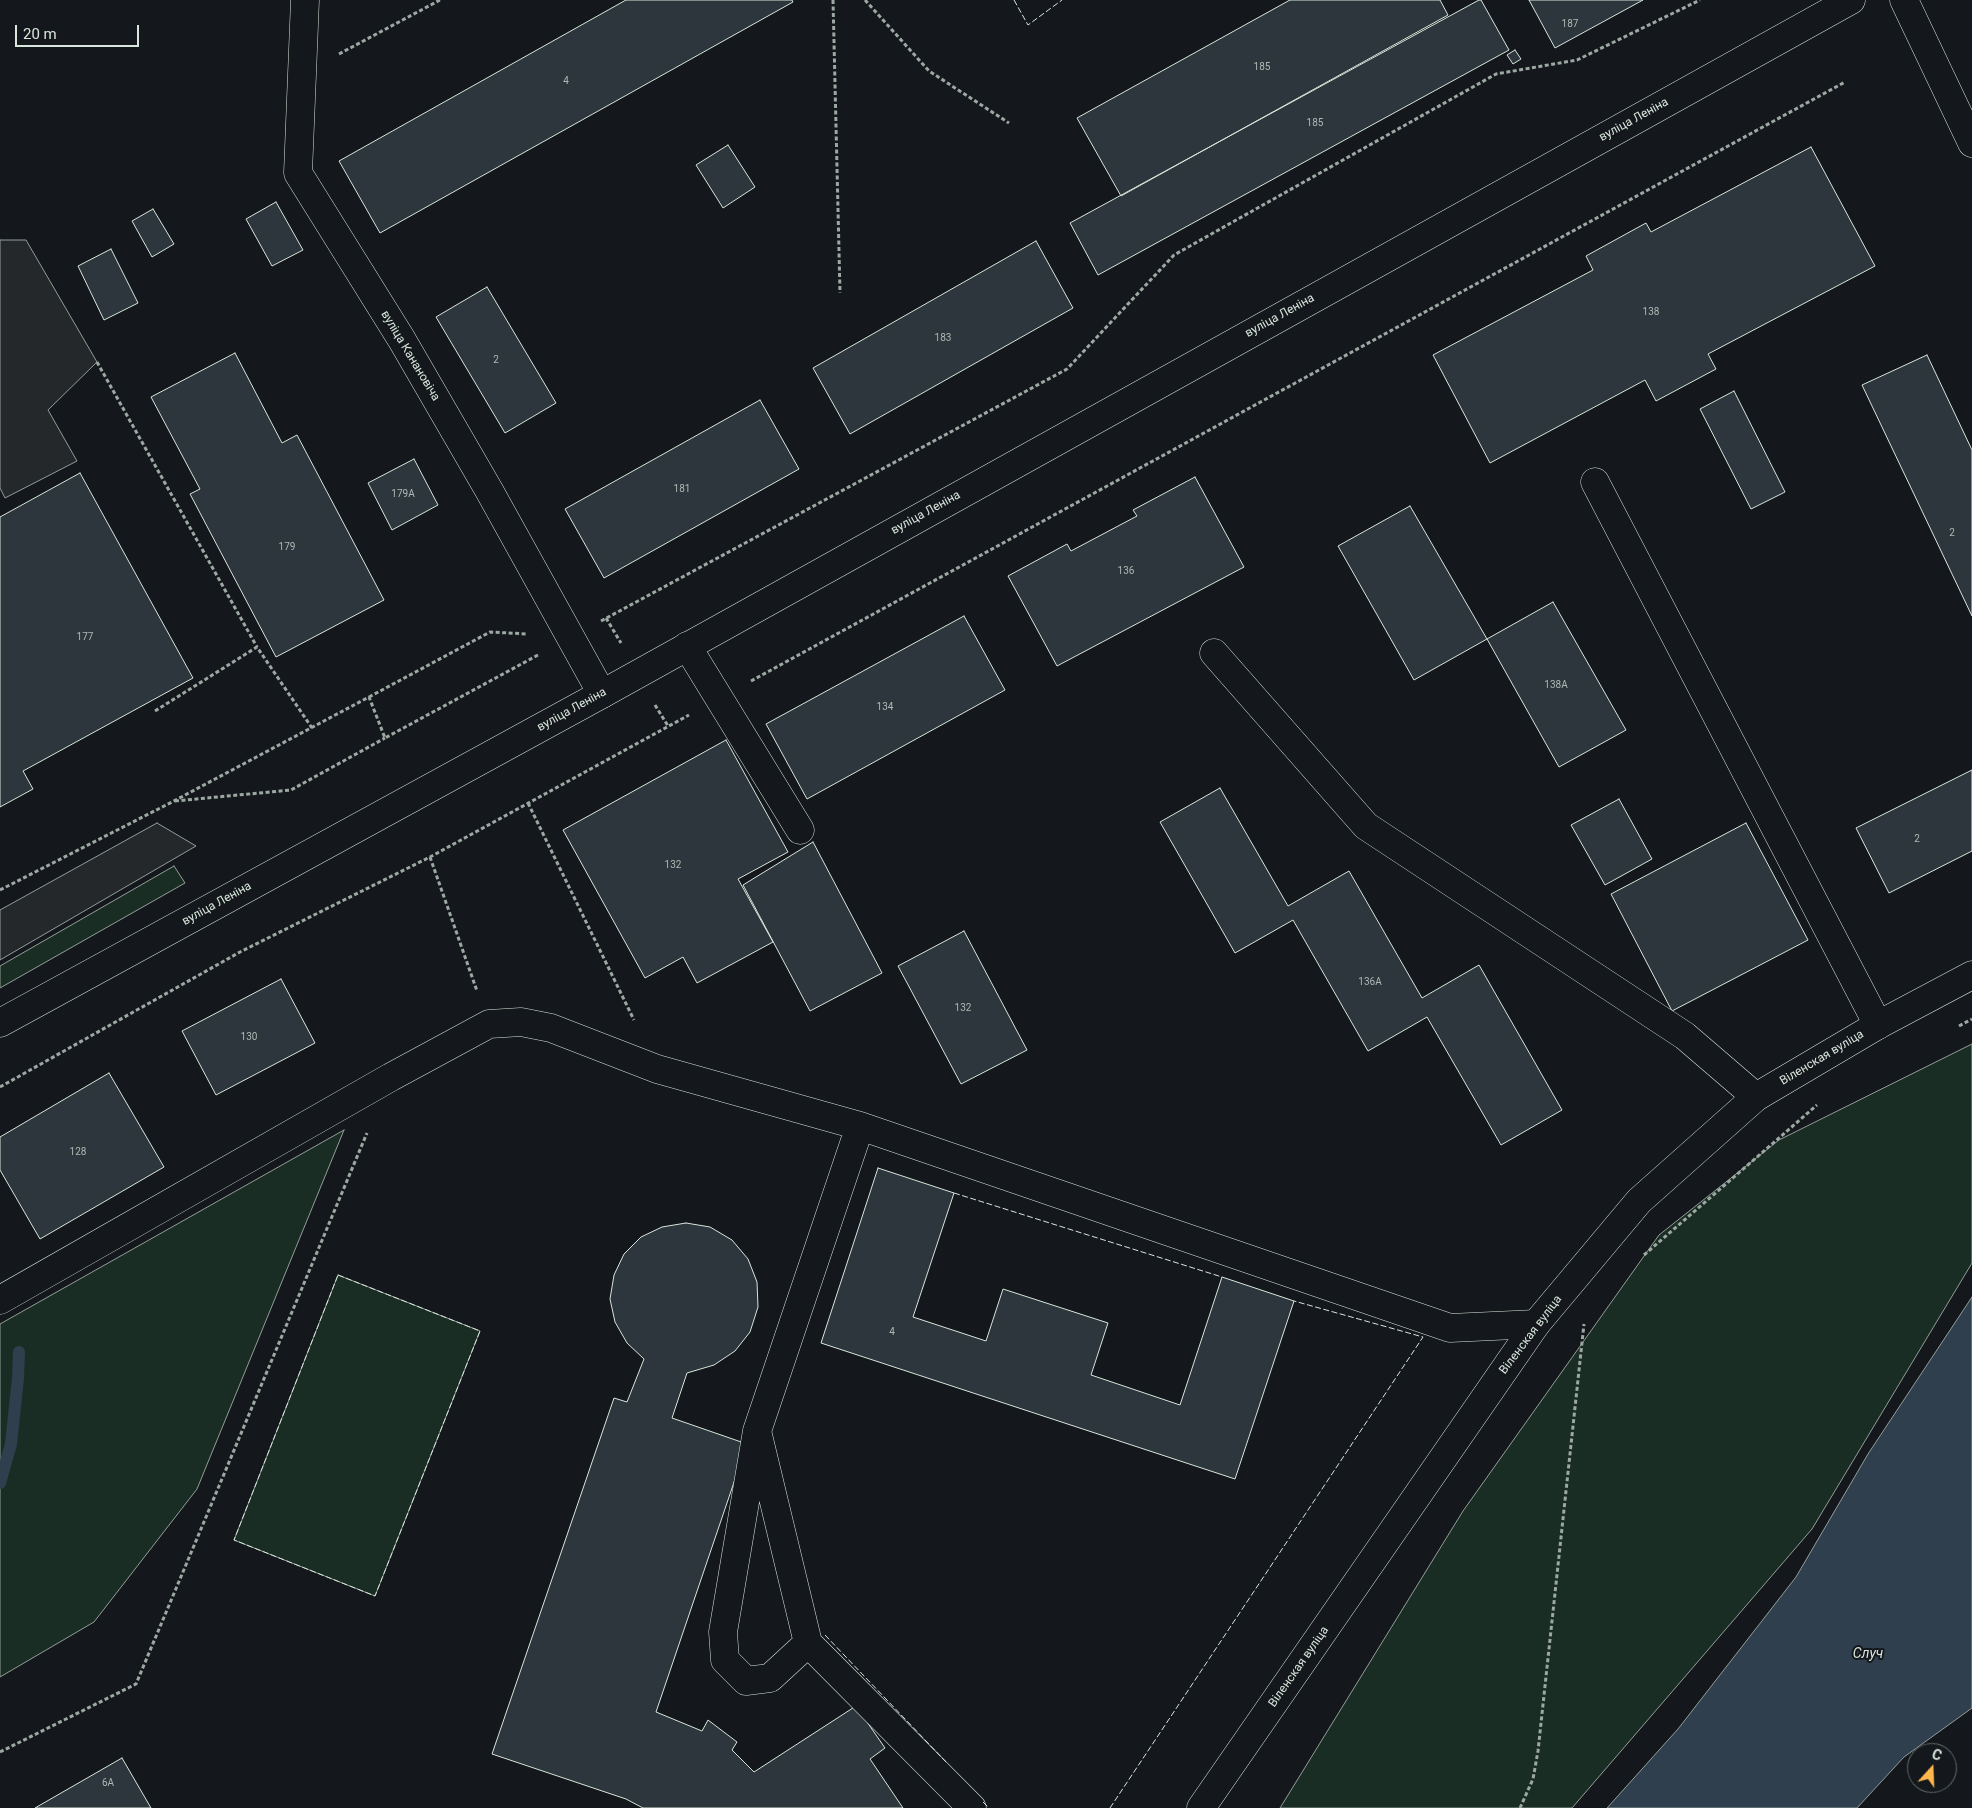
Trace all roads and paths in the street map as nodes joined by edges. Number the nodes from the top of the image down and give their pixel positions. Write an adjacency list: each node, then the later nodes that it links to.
1 (304, 0): 8 (main road, вуліца Канановіча)
2 (440, 0): 8 (path)
3 (833, 0): 12 (path)
4 (865, 0): 10 (path)
5 (1700, 0): 15 (path)
6 (1851, 0): 17 (main road, вуліца Леніна)
7 (1904, 0): 11 (main road)
8 (303, 74): 16 (main road, вуліца Канановіча)
9 (1845, 82): 23 (path)
10 (1008, 123)
11 (1972, 143)
12 (840, 293)
13 (97, 362): 18 (path)
14 (1595, 482): 38 (main road)
15 (606, 618): 16 (path); 19 (path)
16 (570, 637): 21 (main road, вуліца Канановіча); 22 (path); 28 (path)
17 (687, 646): 21 (main road, вуліца Леніна); 23 (main road)
18 (257, 647): 25 (path); 27 (path)
19 (623, 648)
20 (1214, 653): 42 (main road)
21 (602, 694): 36 (main road, вуліца Леніна)
22 (369, 697): 27 (path); 28 (path)
23 (719, 699): 26 (path); 31 (main road)
24 (655, 704): 26 (path)
25 (155, 711)
26 (668, 726): 30 (path)
27 (312, 728): 29 (path)
28 (385, 738): 29 (path)
29 (172, 802): 33 (path)
30 (528, 803): 32 (path); 40 (path)
31 (800, 830)
32 (430, 857): 37 (path); 41 (path)
33 (0, 890)
34 (1972, 975): 38 (main road, Віленская вуліца)
35 (1972, 1019): 39 (path)
36 (0, 1023)
37 (489, 1024): 40 (main road); 47 (main road)
38 (1878, 1025): 42 (main road, Віленская вуліца)
39 (1955, 1028)
40 (657, 1069): 44 (main road)
41 (0, 1087)
42 (1756, 1097): 49 (main road, Віленская вуліца)
43 (1822, 1102): 46 (path)
44 (860, 1126): 49 (main road); 50 (main road)
45 (367, 1132): 52 (path)
46 (1637, 1260)
47 (0, 1300)
48 (1585, 1315): 55 (path)
49 (1536, 1324): 54 (main road, Віленская вуліца)
50 (757, 1431): 51 (main road); 51 (main road)
51 (808, 1643): 53 (main road)
52 (0, 1752)
53 (972, 1808)
54 (1201, 1808)
55 (1520, 1808)

